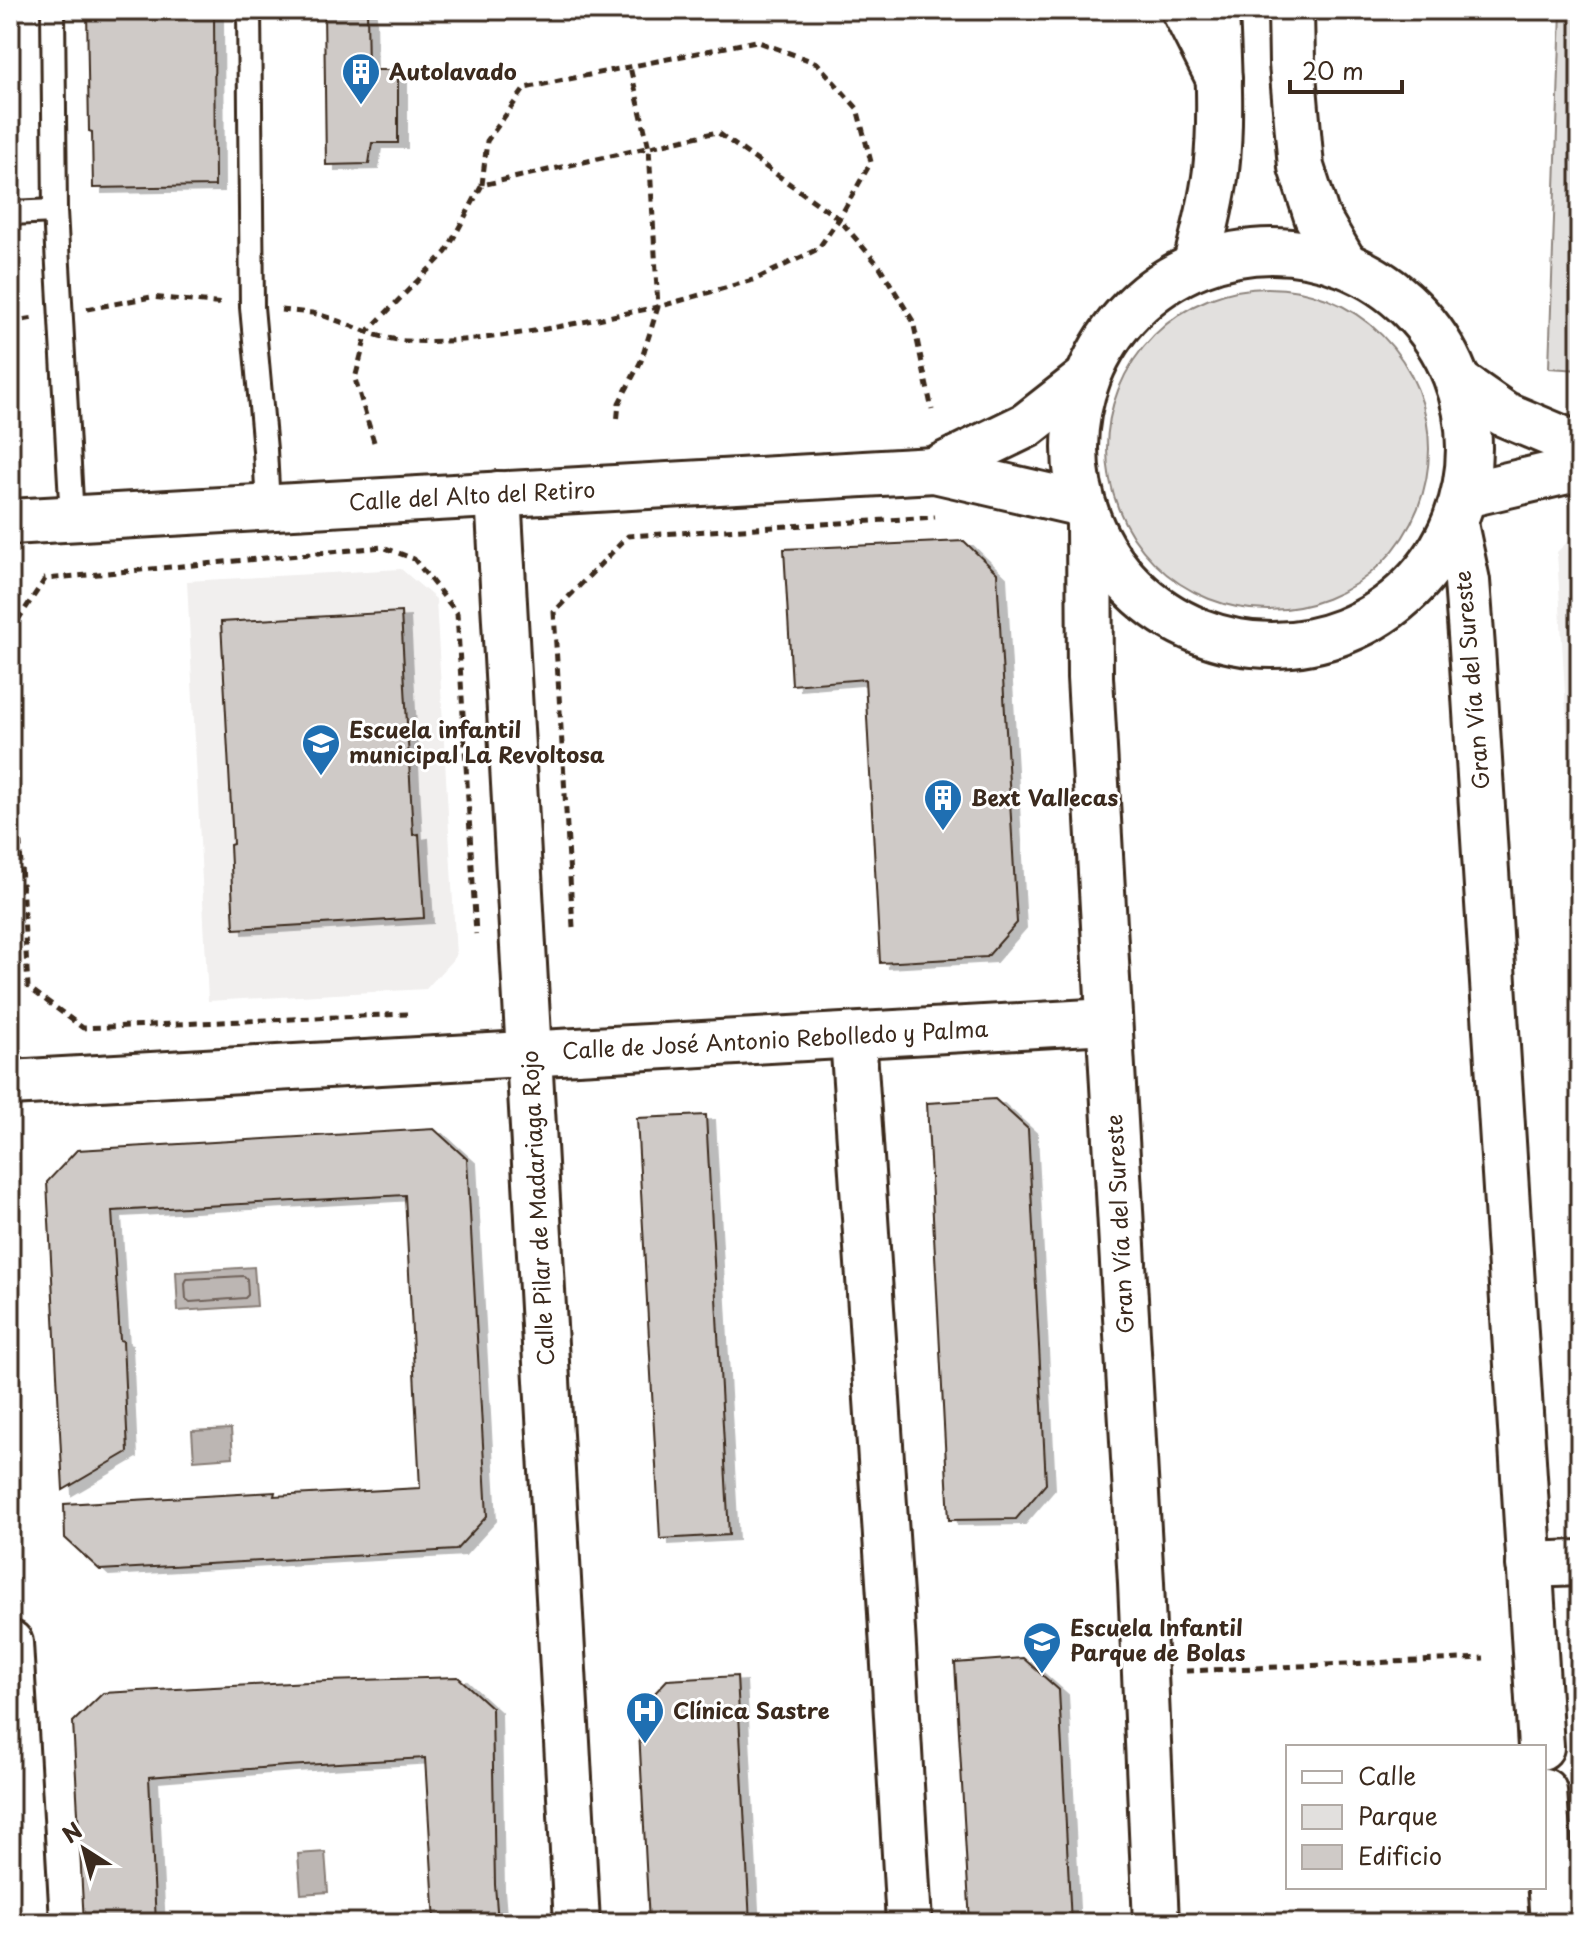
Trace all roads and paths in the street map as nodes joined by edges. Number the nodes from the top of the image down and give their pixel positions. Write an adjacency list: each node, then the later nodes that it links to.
1 (53, 10): 10 (lane)
2 (249, 10): 15 (lane)
3 (1184, 10): 7 (main road)
4 (1216, 10): 7 (main road)
5 (1291, 10): 13 (main road)
6 (630, 67): 8 (path); 9 (path); 12 (path)
7 (1219, 79): 14 (main road)
8 (649, 148): 9 (path); 12 (path); 16 (path)
9 (482, 185): 19 (path)
10 (55, 211): 11 (lane); 17 (lane)
11 (10, 213)
12 (839, 219): 16 (path); 22 (path)
13 (1344, 263): 14 (main road); 21 (main road)
14 (1195, 266): 20 (main road)
15 (252, 307): 17 (path); 19 (path); 29 (lane)
16 (658, 307): 19 (path); 23 (path)
17 (61, 314): 18 (path); 33 (lane)
18 (10, 322)
19 (367, 332): 24 (path)
20 (1087, 378): 27 (main road, Calle del Alto del Retiro); 31 (main road, Gran Vía del Sureste)
21 (1461, 384): 25 (main road); 30 (main road)
22 (932, 410)
23 (617, 424)
24 (374, 442)
25 (1580, 446)
26 (1580, 468): 30 (main road)
27 (934, 470): 28 (main road, Calle del Alto del Retiro); 31 (main road, Calle del Alto del Retiro)
28 (498, 494): 29 (main road, Calle del Alto del Retiro); 42 (main road, Calle Pilar de Madariaga Rojo)
29 (268, 507): 33 (main road, Calle del Alto del Retiro)
30 (1460, 509): 31 (main road); 45 (main road, Gran Vía del Sureste)
31 (1086, 514): 40 (main road, Gran Vía del Sureste)
32 (935, 517): 37 (path)
33 (72, 519): 34 (main road, Calle del Alto del Retiro)
34 (10, 522)
35 (10, 632): 38 (path)
36 (10, 673): 39 (path)
37 (573, 927)
38 (476, 934)
39 (407, 1014)
40 (1108, 1021): 41 (main road, Calle de José Antonio Rebolledo y Palma); 54 (main road, Gran Vía del Sureste)
41 (853, 1036): 42 (main road, Calle de José Antonio Rebolledo y Palma); 53 (main road)
42 (529, 1054): 43 (main road, Calle de José Antonio Rebolledo y Palma); 52 (main road, Calle Pilar de Madariaga Rojo)
43 (10, 1083)
44 (1580, 1563): 45 (main road)
45 (1529, 1565): 49 (main road, Gran Vía del Sureste)
46 (10, 1646): 51 (main road)
47 (1484, 1658): 48 (path)
48 (1185, 1671)
49 (1541, 1745)
50 (1546, 1820): 55 (main road)
51 (26, 1923)
52 (577, 1923)
53 (909, 1923)
54 (1156, 1923)
55 (1553, 1923)

